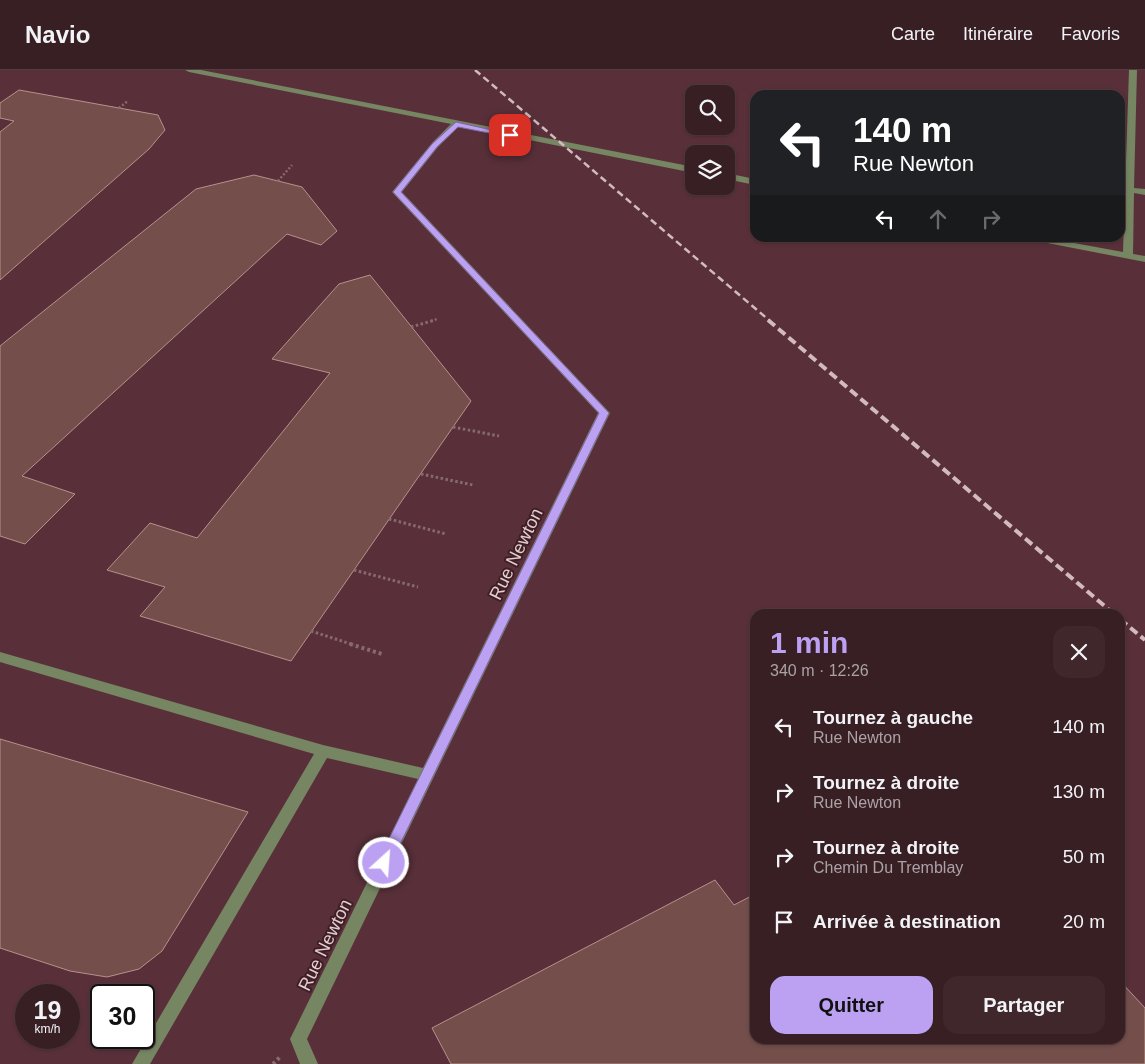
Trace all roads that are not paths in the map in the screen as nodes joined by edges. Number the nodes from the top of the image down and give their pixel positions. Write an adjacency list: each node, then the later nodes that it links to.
1 (190, 70): 3 (street)
2 (1133, 70): 7 (street)
3 (456, 124): 4 (street); 14 (street, Rue Newton)
4 (685, 168)
5 (735, 178): 6 (street)
6 (750, 181)
7 (1129, 190): 8 (street); 10 (street)
8 (1145, 192)
9 (1056, 242): 10 (street)
10 (1128, 256): 11 (street)
11 (1145, 259)
12 (0, 657): 13 (street)
13 (323, 751): 14 (street); 15 (street)
14 (427, 775): 16 (street, Rue Newton)
15 (141, 1064)
16 (309, 1064)

